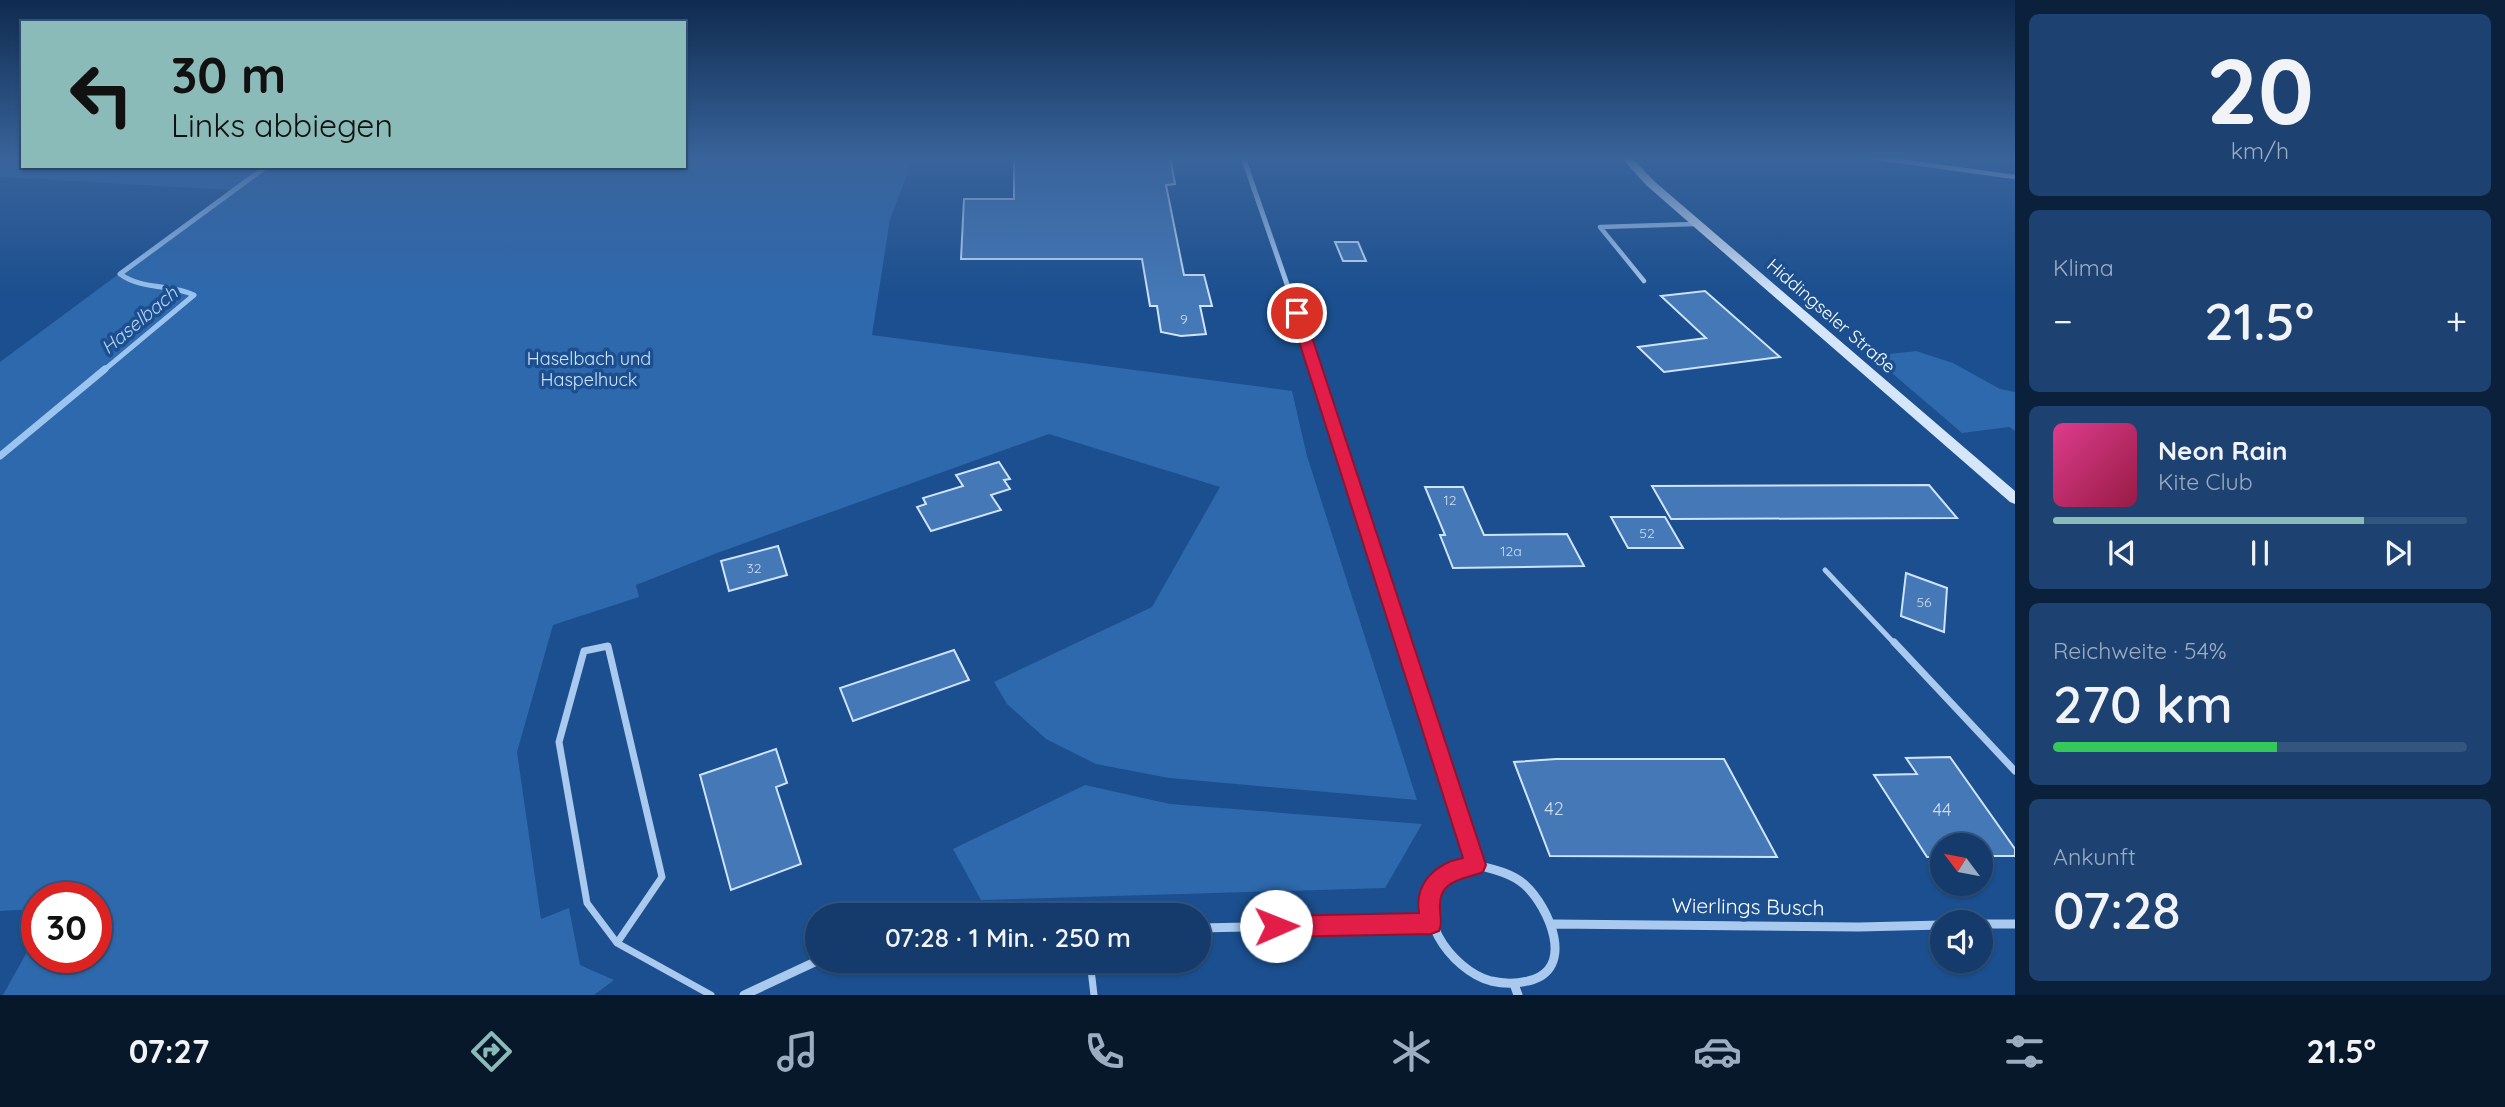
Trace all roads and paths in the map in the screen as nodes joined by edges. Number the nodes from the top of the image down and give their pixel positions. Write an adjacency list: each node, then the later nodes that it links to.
1 (1259, 203): 8 (street)
2 (1674, 203): 3 (street, Hiddingseler Straße)
3 (1698, 224): 4 (lane); 5 (street, Hiddingseler Straße)
4 (1644, 281)
5 (2015, 499)
6 (1825, 570): 7 (lane)
7 (2015, 771)
8 (1476, 865): 9 (street); 10 (street)
9 (1431, 923): 14 (street); 18 (street)
10 (1554, 924): 13 (street, Wierlings Busch); 18 (street)
11 (1993, 924): 12 (street)
12 (2015, 924)
13 (1930, 925)
14 (1211, 928)
15 (617, 943): 15 (lane); 19 (lane)
16 (805, 967): 20 (street)
17 (1091, 973): 21 (lane)
18 (1514, 984): 22 (street)
19 (711, 995)
20 (744, 995)
21 (1094, 995)
22 (1518, 995)

